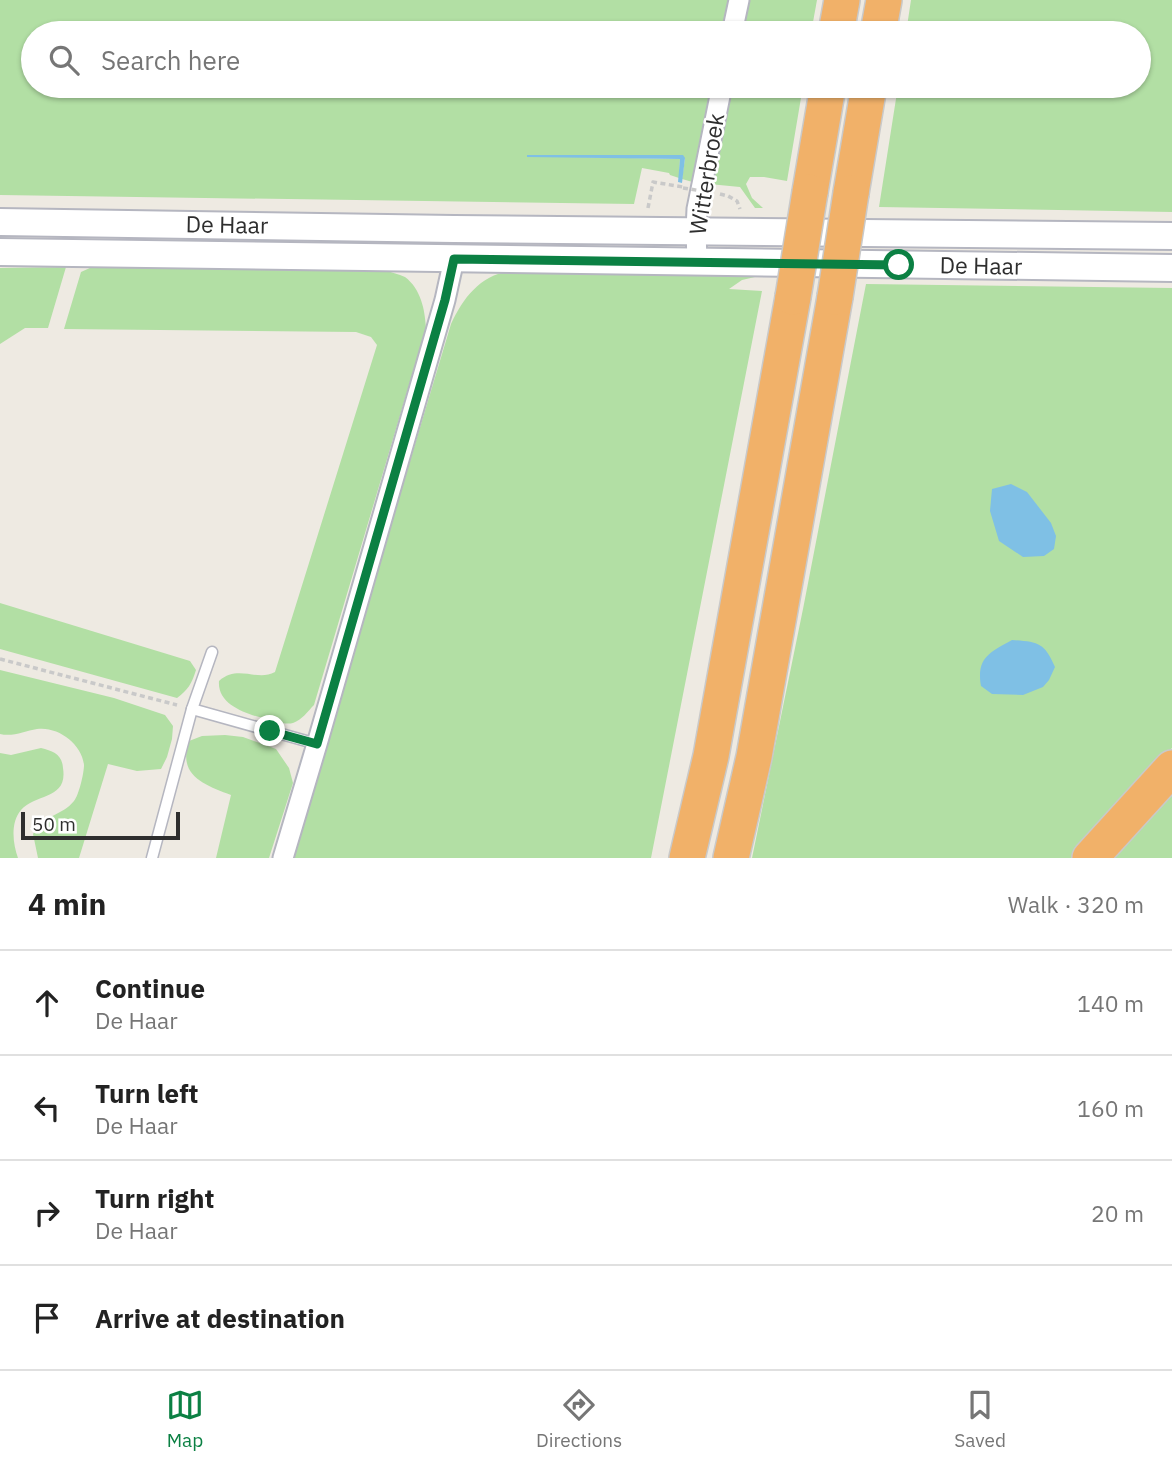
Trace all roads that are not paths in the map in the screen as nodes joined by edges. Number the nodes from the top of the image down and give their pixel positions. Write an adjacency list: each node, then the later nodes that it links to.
1 (738, 0): 4 (street)
2 (842, 0): 5 (highway)
3 (884, 0): 6 (highway)
4 (734, 21)
5 (838, 21)
6 (880, 21)
7 (720, 98): 12 (street, Witterbroek)
8 (826, 98): 24 (highway, bridge)
9 (867, 98): 25 (highway, bridge)
10 (0, 222): 11 (street, De Haar)
11 (454, 229): 12 (street, De Haar); 15 (street)
12 (696, 230): 13 (street, De Haar); 16 (street, Witterbroek)
13 (1172, 236)
14 (0, 252): 15 (street, De Haar)
15 (454, 259): 16 (street, De Haar); 20 (street)
16 (697, 262): 17 (street, De Haar)
17 (1172, 268)
18 (212, 652): 19 (lane)
19 (192, 709): 20 (lane); 22 (lane)
20 (317, 744): 23 (street)
21 (1172, 768): 26 (highway)
22 (152, 858)
23 (282, 858)
24 (687, 858)
25 (732, 858)
26 (1090, 858)

